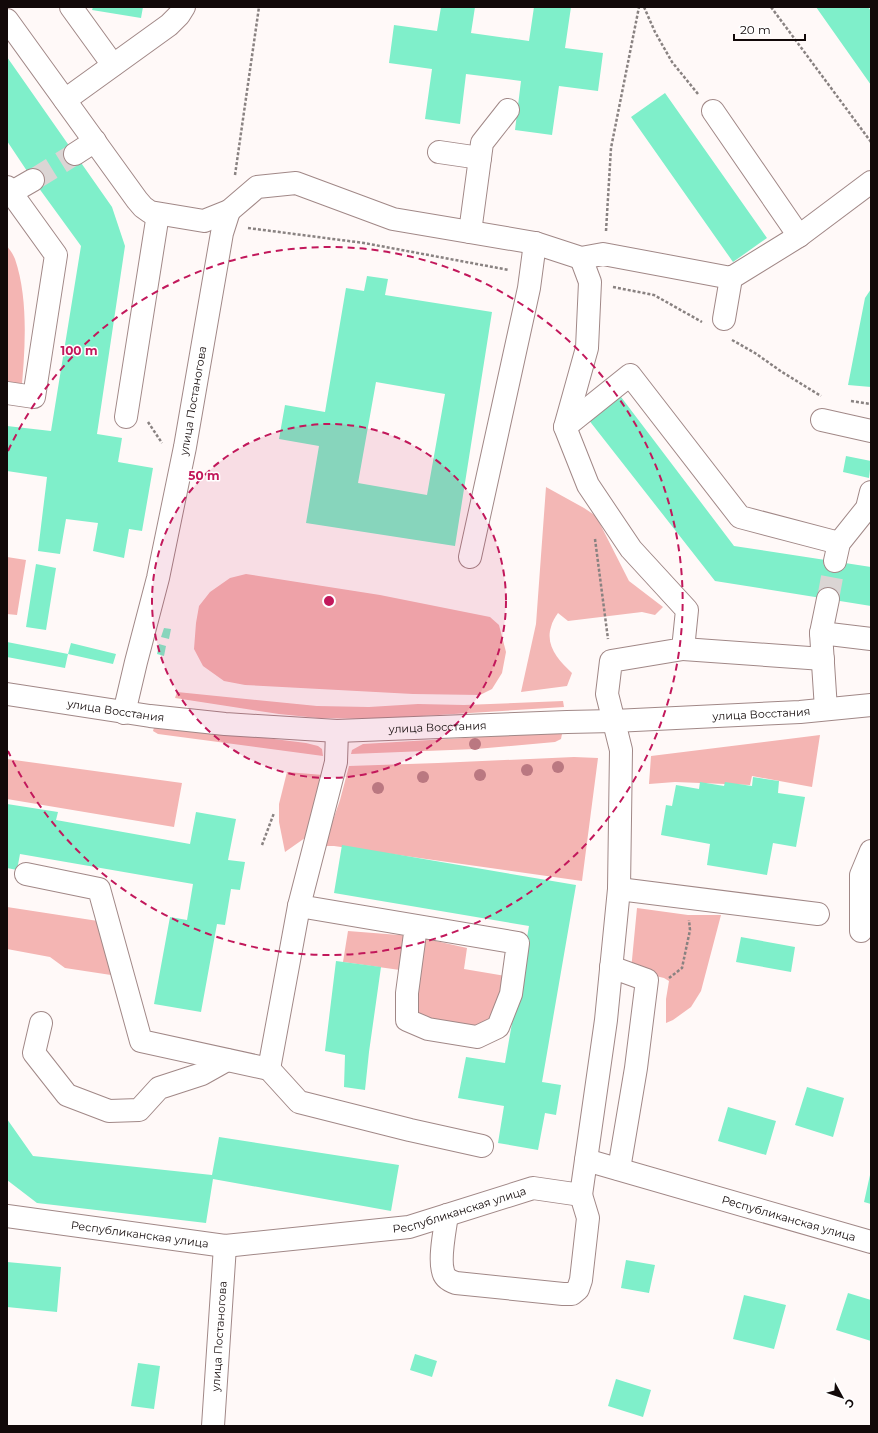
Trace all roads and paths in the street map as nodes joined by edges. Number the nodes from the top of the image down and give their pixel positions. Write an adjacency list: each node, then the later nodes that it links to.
1 (71, 7): 8 (street)
2 (184, 7): 8 (street)
3 (259, 7): 20 (path)
4 (639, 7): 26 (path)
5 (644, 7): 11 (path)
6 (771, 7): 13 (path)
7 (7, 20): 9 (street)
8 (113, 65): 9 (street)
9 (65, 100): 12 (street)
10 (508, 110): 16 (street)
11 (713, 111): 24 (street)
12 (95, 141): 15 (street); 21 (street)
13 (871, 142)
14 (439, 152): 16 (street)
15 (75, 154)
16 (480, 158): 22 (street)
17 (33, 180): 19 (street)
18 (871, 182): 24 (street)
19 (8, 192): 32 (street)
20 (229, 211): 21 (street); 22 (street); 23 (street, улица Постаногова)
21 (158, 214): 33 (street)
22 (470, 232): 25 (street)
23 (222, 233): 28 (path); 41 (street, улица Постаногова)
24 (799, 236): 29 (street)
25 (535, 243): 27 (street); 28 (street)
26 (603, 254): 27 (street); 29 (street)
27 (581, 258): 30 (street)
28 (530, 273): 44 (street)
29 (731, 278): 31 (street)
30 (590, 282): 31 (path); 39 (street)
31 (720, 327): 34 (path)
32 (7, 393)
33 (129, 396): 37 (street); 41 (path)
34 (822, 397)
35 (850, 401): 36 (path)
36 (871, 404)
37 (126, 417)
38 (822, 420): 40 (street)
39 (565, 427): 42 (street); 48 (street)
40 (871, 431)
41 (185, 447): 54 (street, улица Постаногова)
42 (871, 492)
43 (595, 538): 50 (path)
44 (470, 557)
45 (828, 599): 46 (street)
46 (821, 633): 47 (street); 49 (street)
47 (871, 639)
48 (682, 649): 49 (street); 50 (street)
49 (823, 659): 53 (street)
50 (611, 661): 55 (street)
51 (7, 694): 54 (street, улица Восстания)
52 (871, 705): 53 (street, улица Восстания)
53 (826, 710): 55 (street, улица Восстания)
54 (124, 712): 56 (street, улица Восстания)
55 (614, 721): 56 (street, улица Восстания); 61 (street)
56 (336, 732): 63 (street)
57 (274, 813): 58 (path)
58 (262, 845)
59 (871, 851): 66 (street)
60 (26, 874): 70 (street)
61 (619, 889): 62 (street); 67 (street)
62 (690, 898): 64 (street); 68 (path)
63 (299, 906): 65 (street); 71 (street)
64 (818, 914)
65 (416, 926): 65 (street)
66 (861, 931)
67 (611, 967): 68 (street); 73 (street)
68 (646, 987): 74 (street)
69 (41, 1023): 70 (street)
70 (227, 1060): 71 (street)
71 (269, 1069): 72 (street)
72 (482, 1146)
73 (586, 1160): 74 (street, Республиканская улица); 75 (street)
74 (619, 1169): 78 (street, Республиканская улица)
75 (581, 1195): 76 (street, Республиканская улица); 76 (street)
76 (447, 1215): 79 (street, Республиканская улица)
77 (7, 1216): 79 (street, Республиканская улица)
78 (871, 1242)
79 (225, 1246): 80 (street, улица Постаногова)
80 (214, 1426)

